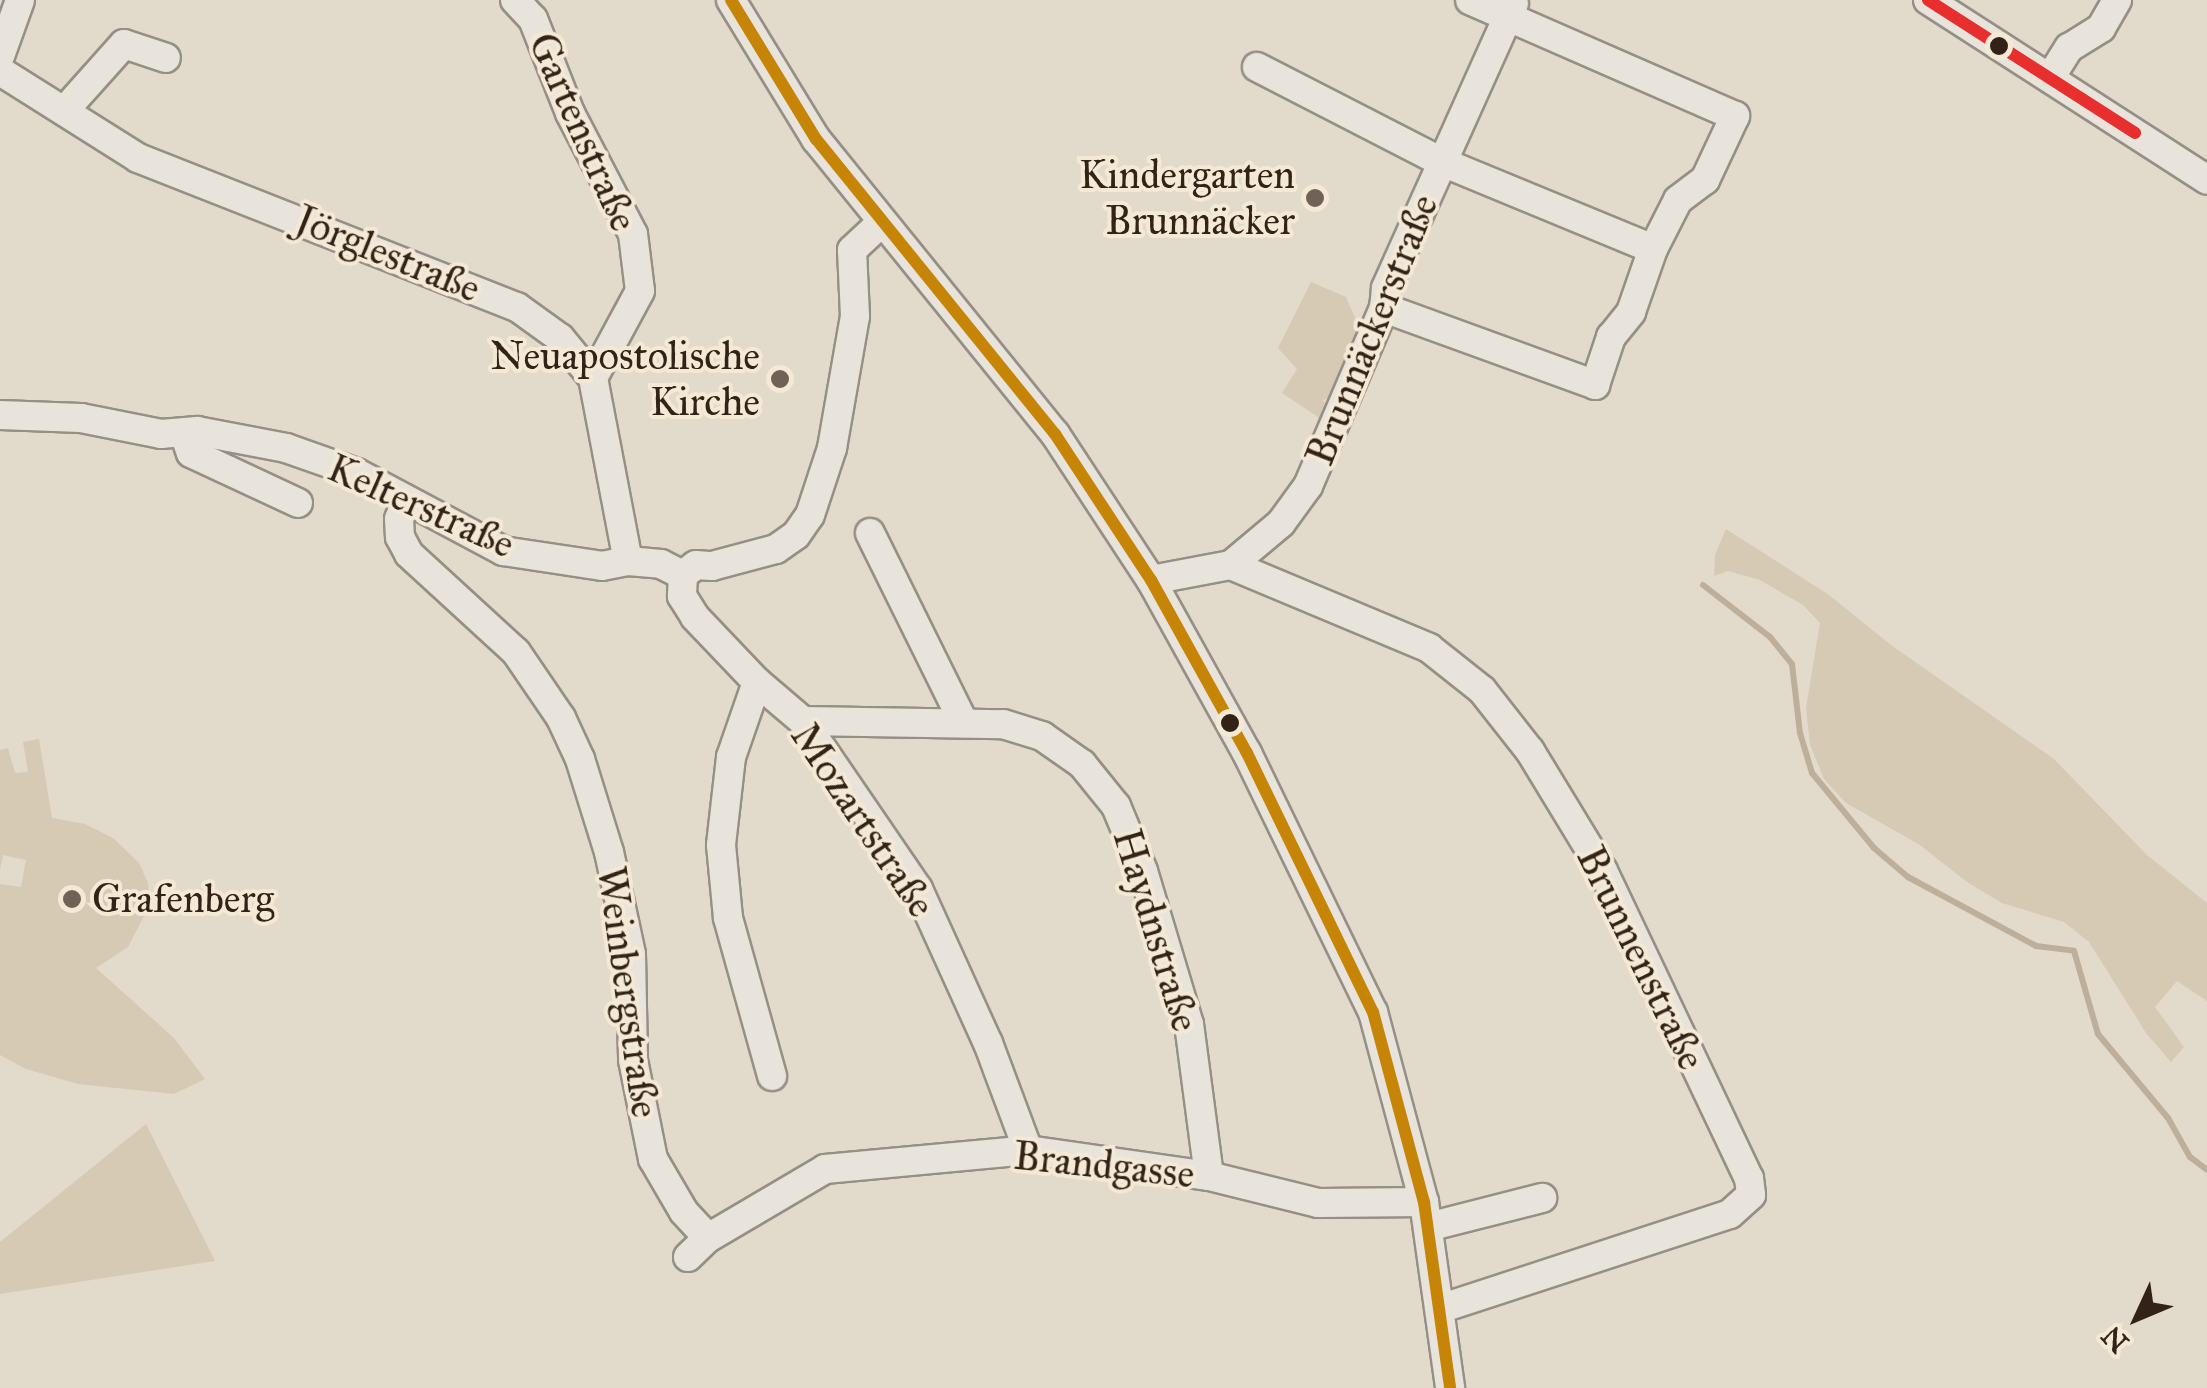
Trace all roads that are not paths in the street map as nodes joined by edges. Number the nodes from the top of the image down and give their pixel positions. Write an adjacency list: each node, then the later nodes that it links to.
1 (20, 0): 9 (street)
2 (515, 0): 20 (street, Gartenstraße)
3 (731, 0): 17 (street)
4 (1470, 0): 8 (street)
5 (1928, 0): 7 (street)
6 (2117, 0): 13 (street)
7 (1958, 8): 13 (street)
8 (1512, 9): 15 (street, Brunnäckerstraße); 18 (street)
9 (0, 56)
10 (166, 58): 14 (street)
11 (1257, 67): 15 (street)
12 (0, 72): 14 (street, Jörglestraße)
13 (2050, 78): 16 (street)
14 (64, 111): 20 (street, Jörglestraße)
15 (1442, 162): 18 (street); 19 (street, Brunnäckerstraße)
16 (2207, 180)
17 (882, 222): 28 (street); 29 (street)
18 (1653, 250): 19 (street)
19 (1384, 308): 27 (street, Brunnäckerstraße)
20 (593, 378): 26 (street, Jörglestraße)
21 (0, 415): 22 (street, Kelterstraße)
22 (184, 433): 23 (street, Kelterstraße); 24 (street)
23 (406, 501): 26 (street, Kelterstraße); 38 (street, Weinbergstraße)
24 (298, 503)
25 (870, 533): 32 (street)
26 (628, 561): 28 (street, Kelterstraße)
27 (1231, 564): 29 (street, Brunnäckerstraße); 39 (street, Brunnenstraße)
28 (683, 575): 30 (street, Mozartstraße)
29 (1150, 580): 37 (street)
30 (757, 682): 31 (street, Mozartstraße); 33 (street)
31 (802, 721): 32 (street, Haydnstraße); 34 (street, Mozartstraße)
32 (964, 723): 35 (street, Haydnstraße)
33 (772, 1076)
34 (1028, 1150): 35 (street, Brandgasse); 38 (street, Brandgasse)
35 (1209, 1176): 37 (street, Brandgasse)
36 (1542, 1198): 37 (street, Brandgasse)
37 (1426, 1214): 39 (street)
38 (698, 1247)
39 (1440, 1309): 40 (street)
40 (1450, 1388)

